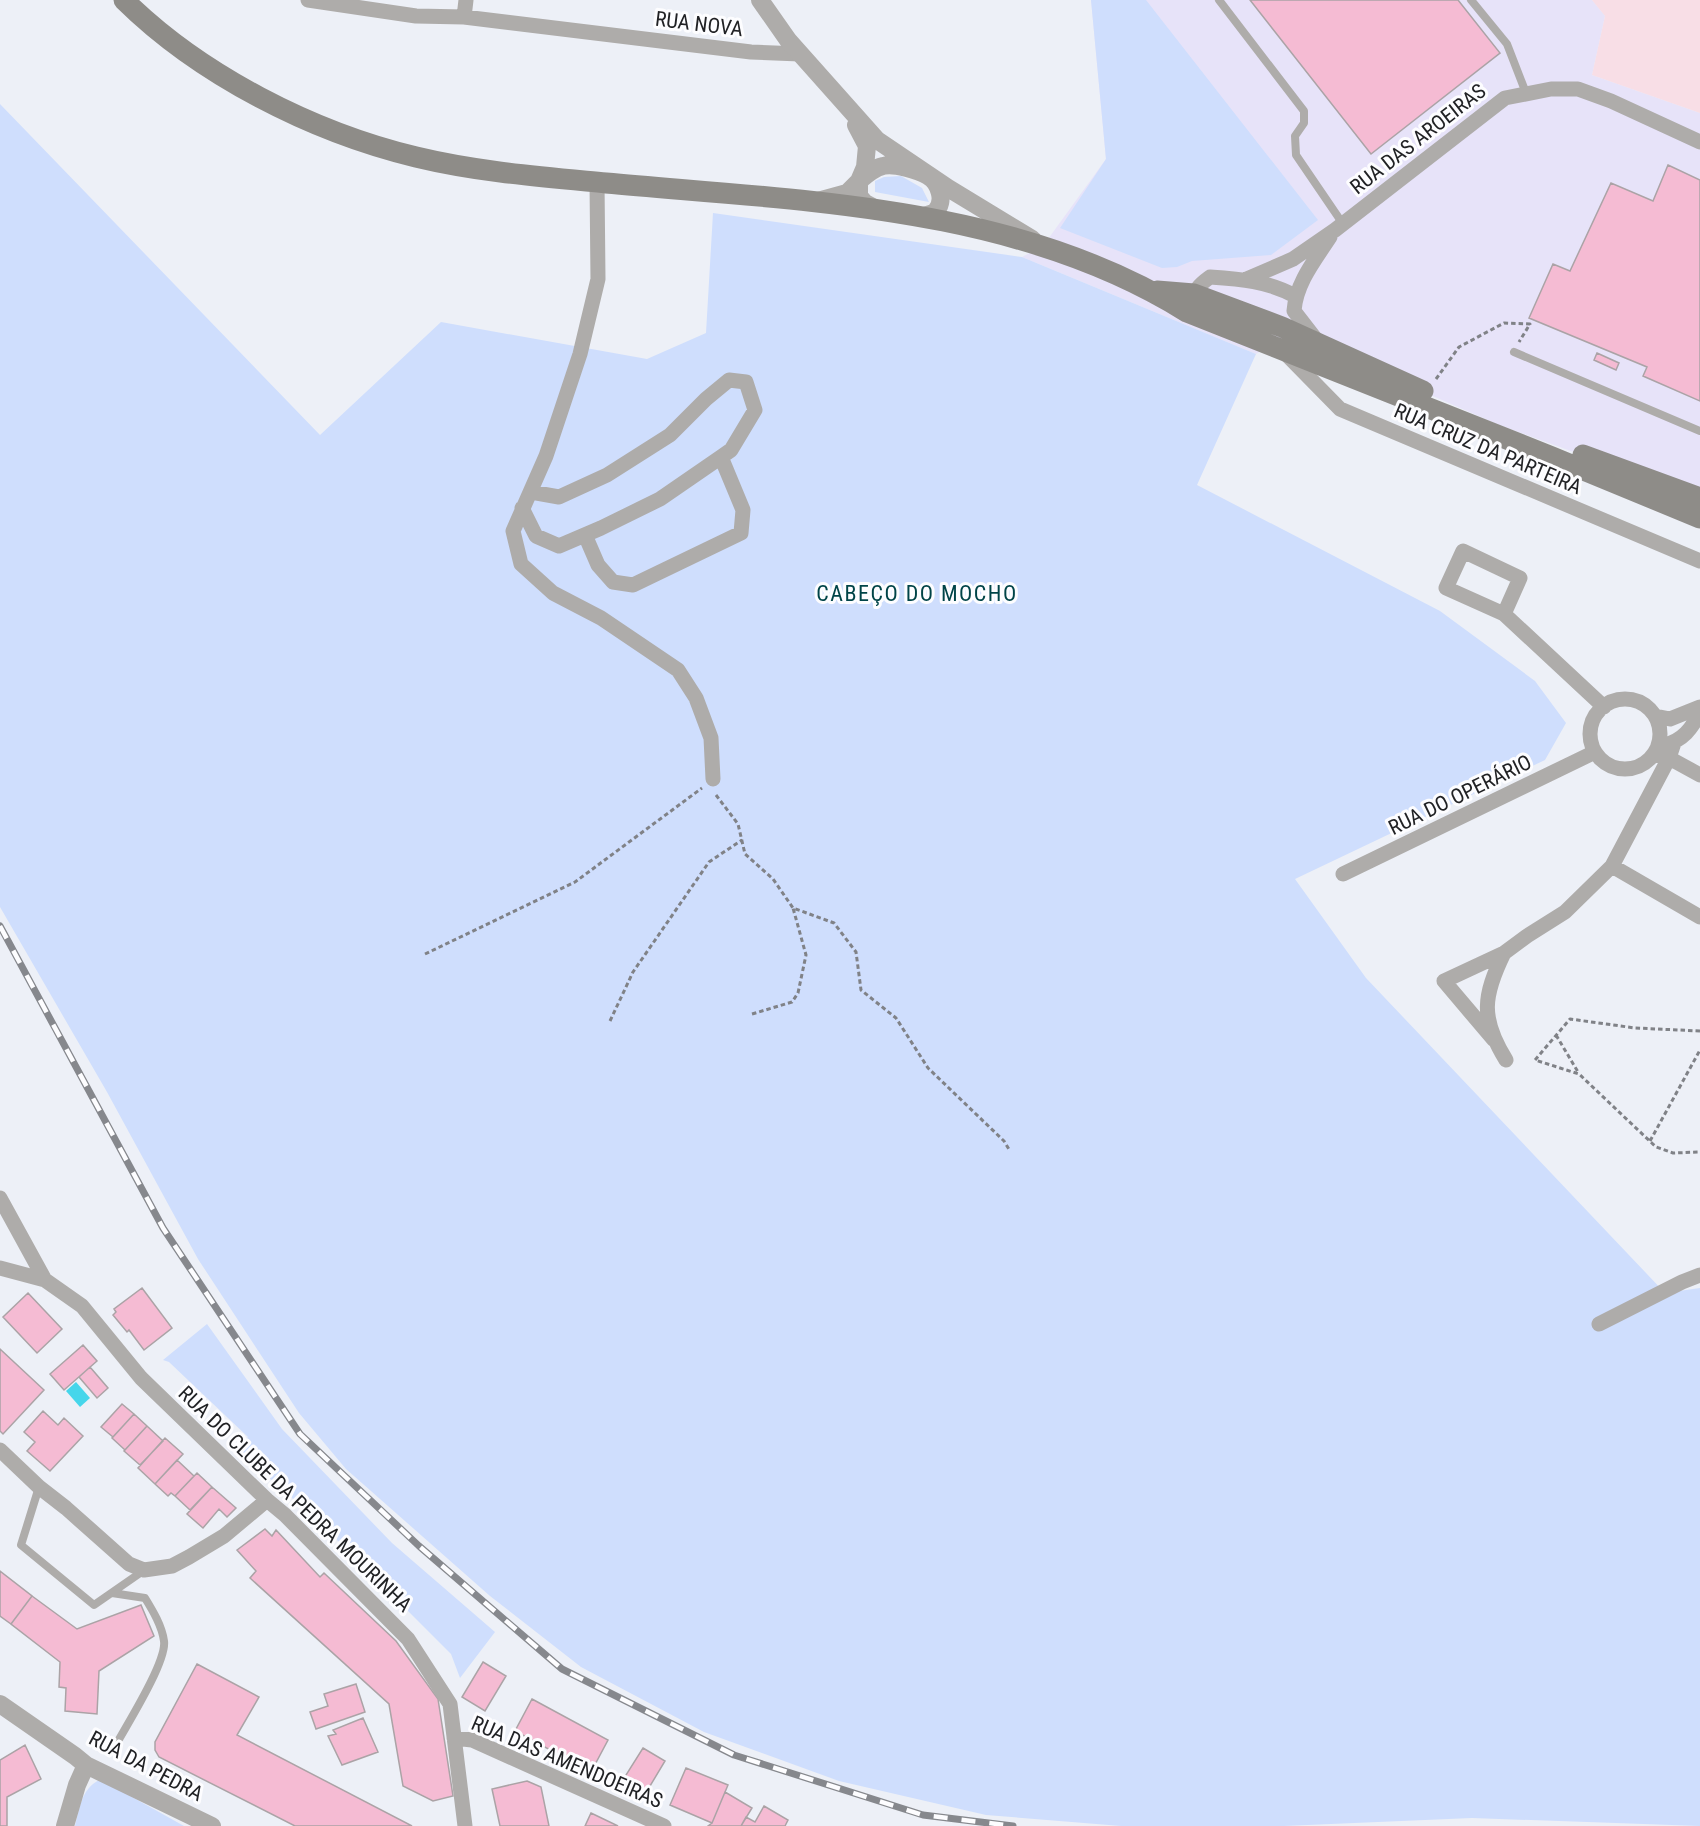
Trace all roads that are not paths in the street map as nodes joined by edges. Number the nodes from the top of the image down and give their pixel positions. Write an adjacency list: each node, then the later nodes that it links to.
1 (124, 0): 14 (main road)
2 (308, 0): 7 (street, RUA NOVA)
3 (466, 0): 7 (street)
4 (760, 0): 8 (street)
5 (1219, 0): 18 (lane)
6 (1471, 0): 9 (lane)
7 (464, 18): 8 (street, RUA NOVA)
8 (800, 54): 10 (street)
9 (1526, 93): 11 (street, RUA DAS AROEIRAS); 18 (street, RUA DAS AROEIRAS)
10 (846, 107): 12 (street); 13 (street)
11 (1700, 142)
12 (929, 176): 13 (street); 17 (street); 19 (street)
13 (859, 181): 15 (street); 16 (street)
14 (597, 182): 15 (main road); 26 (street)
15 (813, 202): 16 (main road)
16 (880, 211): 17 (main road)
17 (922, 217): 19 (main road)
18 (1339, 227): 20 (street, RUA DAS AROEIRAS); 22 (street, RUA DAS AROEIRAS)
19 (1043, 246): 21 (main road)
20 (1247, 279): 21 (street); 22 (street)
21 (1195, 304): 22 (main road)
22 (1282, 324): 27 (main road); 29 (main road); 31 (street, RUA CRUZ DA PARTEIRA)
23 (1514, 352): 24 (lane)
24 (1700, 431)
25 (721, 458): 26 (street); 30 (street); 30 (street)
26 (531, 492): 28 (street)
27 (1700, 498)
28 (522, 508): 30 (street); 40 (street)
29 (1700, 518)
30 (585, 535)
31 (1700, 561)
32 (1504, 614): 32 (street); 33 (street)
33 (1604, 706): 36 (street); 37 (street)
34 (1700, 707): 36 (street)
35 (1700, 712): 38 (street)
36 (1655, 716): 38 (street)
37 (1595, 753): 38 (street); 42 (street, RUA DO OPERÁRIO)
38 (1661, 753): 39 (street); 41 (street)
39 (1700, 775)
40 (713, 780)
41 (1612, 866): 43 (street); 44 (street)
42 (1343, 874)
43 (1700, 916)
44 (1504, 953): 45 (street); 45 (street)
45 (1494, 1040): 46 (street)
46 (1506, 1060)
47 (0, 1198): 50 (street)
48 (0, 1269): 50 (street, RUA DO CLUBE DA PEDRA MOURINHA)
49 (1700, 1275): 51 (street)
50 (45, 1280): 54 (street, RUA DO CLUBE DA PEDRA MOURINHA)
51 (1599, 1324)
52 (0, 1450): 53 (street)
53 (39, 1487): 55 (street); 56 (lane)
54 (267, 1500): 55 (street); 58 (street, RUA DO CLUBE DA PEDRA MOURINHA)
55 (144, 1570): 56 (lane)
56 (112, 1593): 59 (lane)
57 (0, 1704): 60 (street, RUA DA PEDRA)
58 (454, 1738): 63 (street, RUA DO CLUBE DA PEDRA MOURINHA); 64 (street, RUA DAS AMENDOEIRAS)
59 (117, 1743)
60 (86, 1765): 61 (street); 62 (street, RUA DA PEDRA)
61 (65, 1826)
62 (212, 1826)
63 (465, 1826)
64 (664, 1826)

